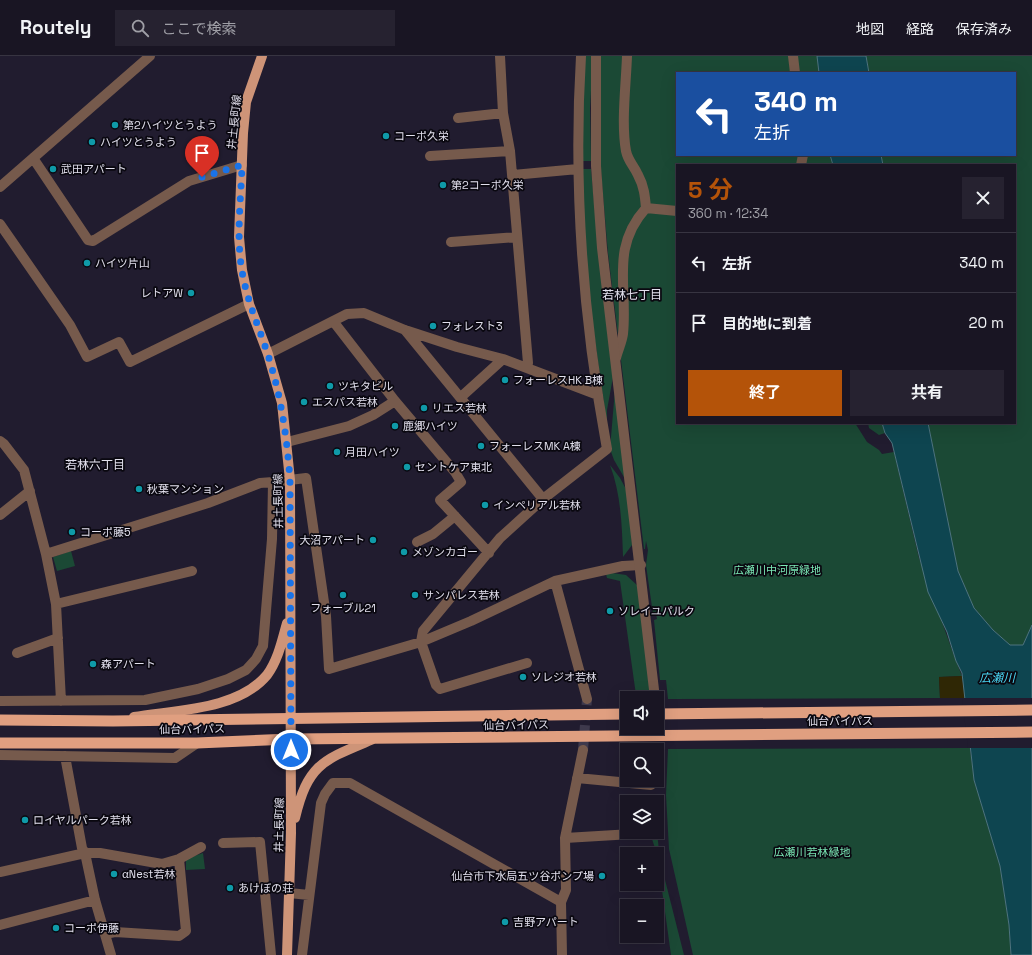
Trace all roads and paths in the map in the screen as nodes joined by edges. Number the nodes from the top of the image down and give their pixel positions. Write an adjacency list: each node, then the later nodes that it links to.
1 (262, 56): 14 (main road, 井土長町線)
2 (500, 56): 9 (street)
3 (581, 56): 15 (street)
4 (596, 56): 27 (street)
5 (627, 56): 18 (street)
6 (793, 56): 8 (street)
7 (147, 57): 13 (street)
8 (795, 72)
9 (503, 113): 10 (street); 11 (street)
10 (458, 118)
11 (510, 151): 12 (street); 16 (street)
12 (430, 156)
13 (33, 158): 14 (street); 17 (street)
14 (242, 165): 23 (main road, 井土長町線)
15 (578, 169): 16 (street); 30 (street)
16 (513, 175): 21 (street)
17 (0, 187)
18 (646, 208): 19 (street); 27 (street)
19 (676, 211)
20 (0, 224): 23 (street)
21 (517, 237): 22 (street); 29 (street)
22 (451, 242)
23 (249, 304): 26 (main road, 井土長町線)
24 (333, 321): 25 (street); 26 (street); 32 (street)
25 (405, 330): 28 (street); 31 (street)
26 (268, 354): 34 (main road, 井土長町線)
27 (616, 358): 44 (street)
28 (503, 359): 29 (street); 31 (street)
29 (526, 367): 30 (street)
30 (598, 394): 38 (street)
31 (461, 397): 38 (street)
32 (395, 401): 34 (street); 40 (street)
33 (1, 442): 37 (street)
34 (287, 442): 35 (main road, 井土長町線)
35 (290, 480): 36 (street); 48 (main road, 井土長町線); 50 (street)
36 (273, 482): 43 (street); 56 (street)
37 (30, 491): 39 (street); 43 (street)
38 (543, 499): 42 (street)
39 (0, 515)
40 (455, 516): 41 (street); 42 (street)
41 (417, 542)
42 (489, 553): 50 (street)
43 (46, 554): 47 (street)
44 (641, 565): 46 (street); 53 (street)
45 (192, 571): 47 (street)
46 (555, 581): 50 (street); 54 (street)
47 (56, 604): 49 (street)
48 (291, 612): 60 (main road, 井土長町線); 62 (main road)
49 (58, 638): 51 (street); 56 (street)
50 (421, 642): 52 (street)
51 (17, 653)
52 (527, 663)
53 (654, 691)
54 (587, 699)
55 (0, 701): 56 (street)
56 (61, 701)
57 (1032, 710): 59 (highway, 仙台バイパス)
58 (620, 714): 60 (highway, 仙台バイパス)
59 (664, 714)
60 (291, 719): 62 (highway, 仙台バイパス); 64 (main road, 井土長町線)
61 (0, 720): 62 (highway, 仙台バイパス)
62 (113, 721)
63 (1032, 732): 65 (highway, 仙台バイパス)
64 (291, 739): 65 (highway, 仙台バイパス); 67 (highway, 仙台バイパス); 73 (main road, 井土長町線)
65 (371, 740): 73 (main road)
66 (0, 743): 67 (highway, 仙台バイパス)
67 (196, 743): 70 (street)
68 (583, 750): 71 (street)
69 (0, 755): 70 (street)
70 (64, 756): 78 (street)
71 (577, 778): 72 (street); 75 (street)
72 (620, 781)
73 (291, 833): 81 (main road, 井土長町線)
74 (620, 835): 75 (street)
75 (565, 838): 84 (street)
76 (223, 843): 88 (street)
77 (201, 847): 79 (street)
78 (85, 853): 79 (street); 80 (street); 83 (street)
79 (179, 859): 86 (street)
80 (0, 872)
81 (289, 893): 82 (street); 89 (main road, 井土長町線)
82 (309, 895): 84 (street); 90 (street)
83 (94, 900): 85 (street); 86 (street)
84 (561, 902): 91 (street)
85 (0, 925)
86 (106, 934): 87 (street)
87 (111, 955)
88 (271, 955)
89 (287, 955)
90 (302, 955)
91 (562, 955)

